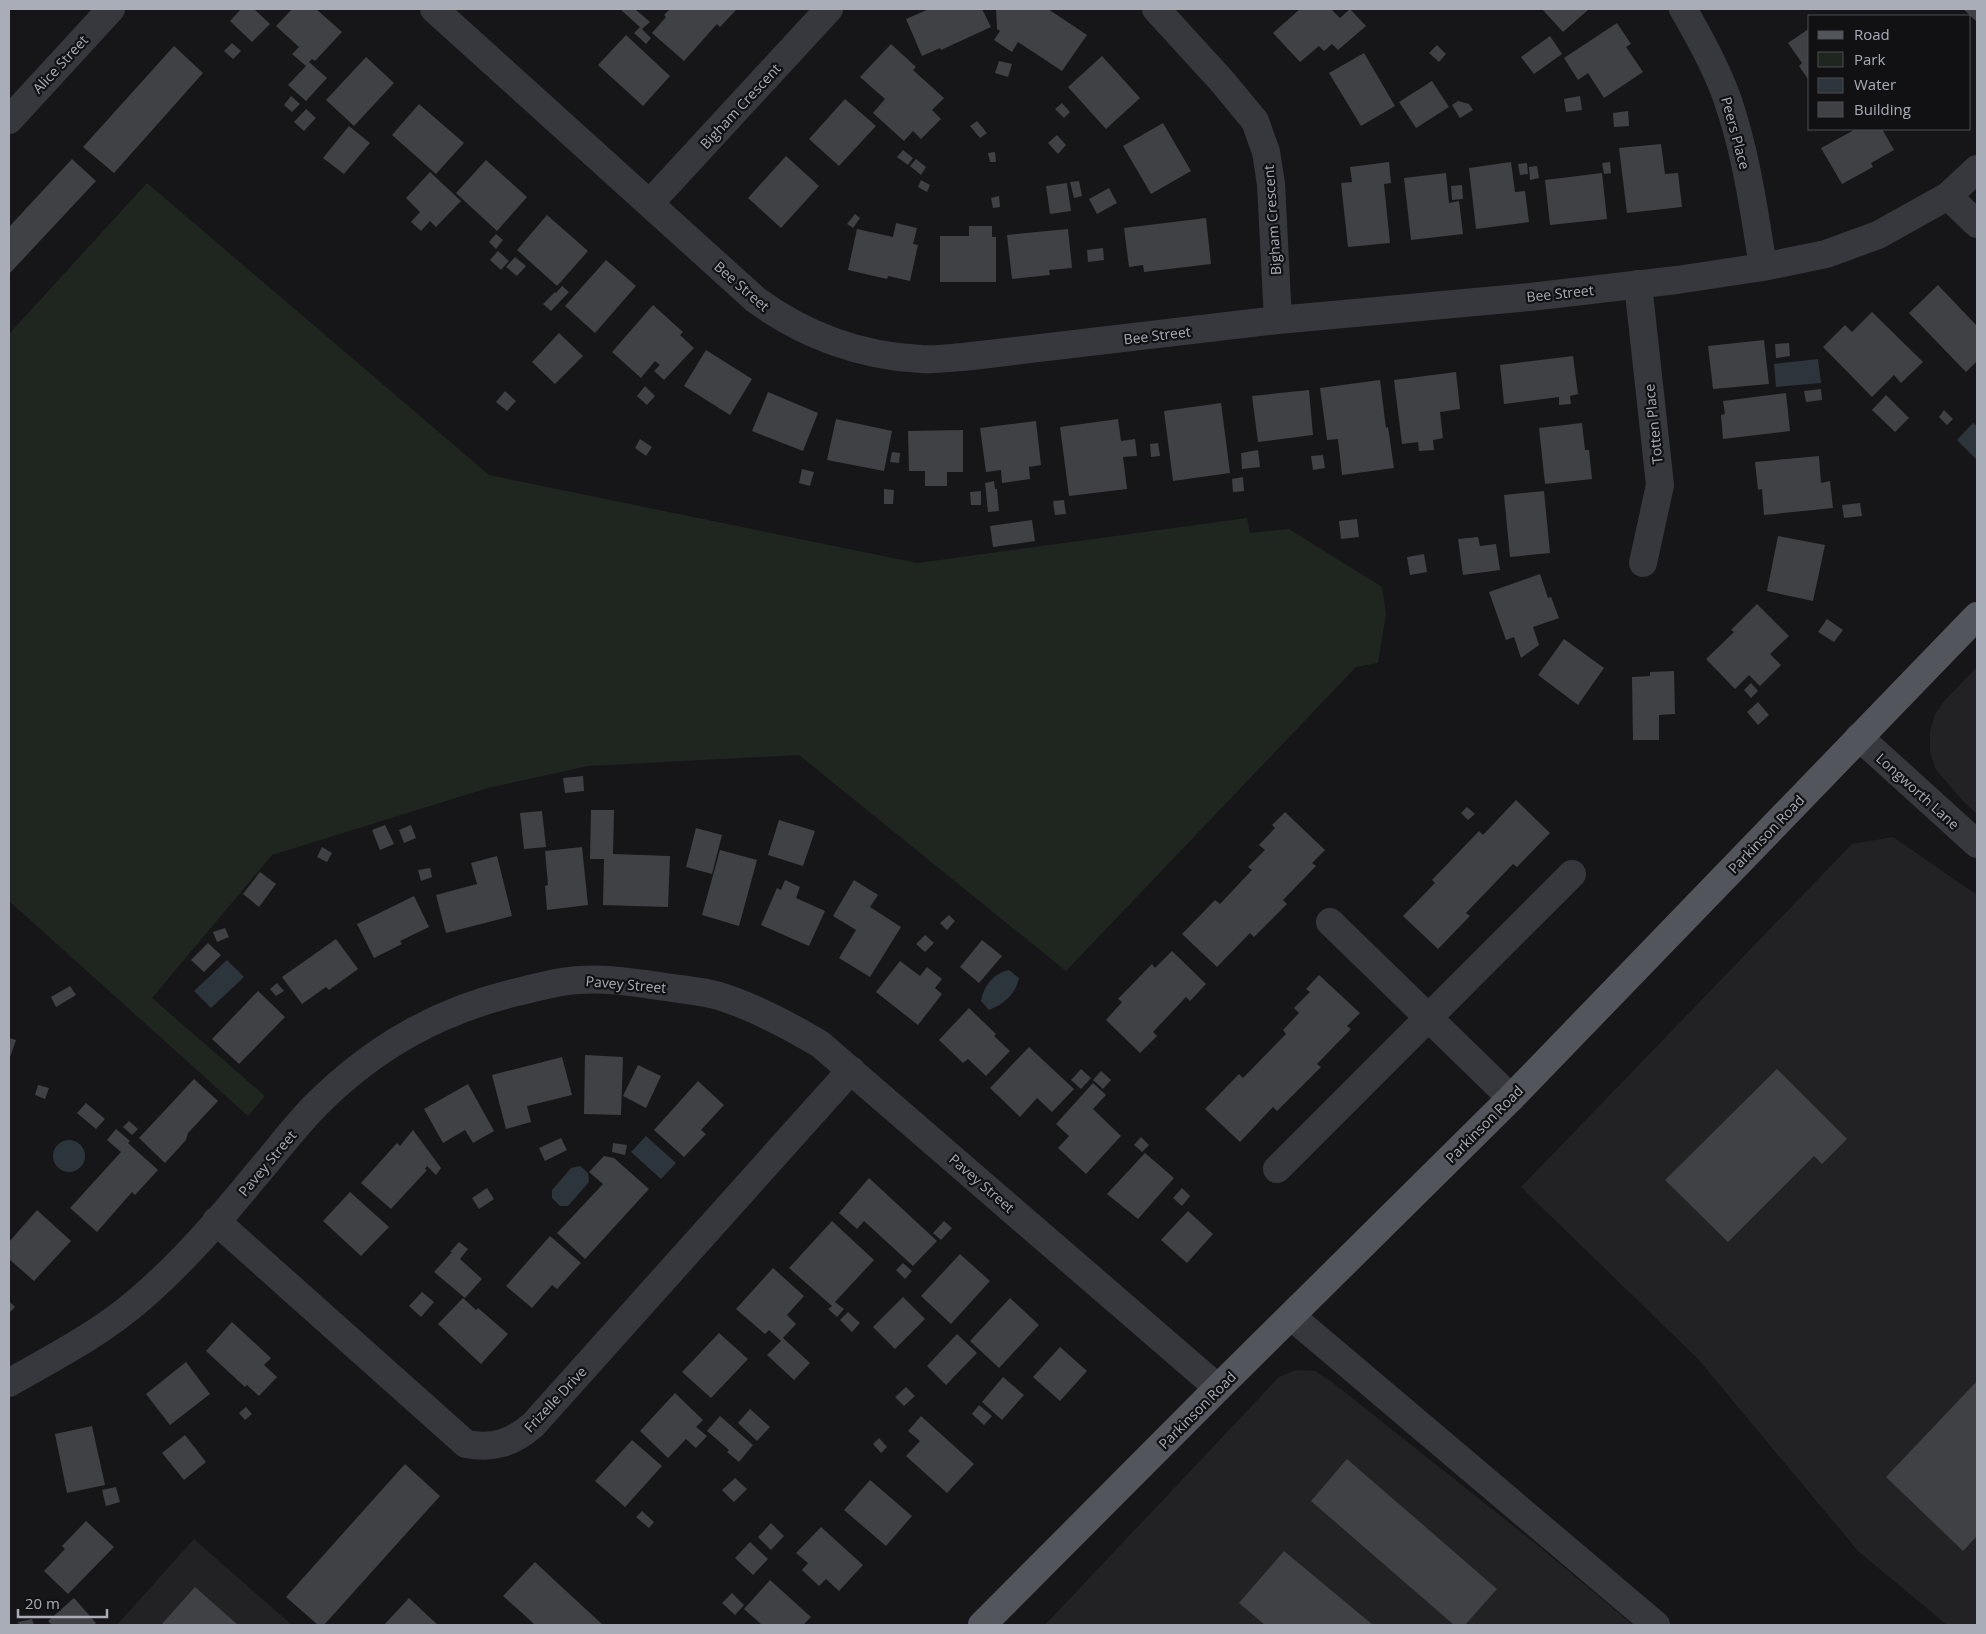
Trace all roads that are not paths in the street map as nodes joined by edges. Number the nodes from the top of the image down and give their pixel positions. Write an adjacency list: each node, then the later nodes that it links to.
1 (111, 9): 6 (street, Alice Street)
2 (434, 9): 9 (street, Bee Street)
3 (829, 9): 9 (street, Bigham Crescent)
4 (1156, 9): 13 (street, Bigham Crescent)
5 (1683, 9): 11 (street, Peers Place)
6 (9, 120)
7 (1977, 168): 8 (street, Bee Street)
8 (1948, 196): 10 (street); 11 (street, Bee Street)
9 (650, 203): 13 (street, Bee Street)
10 (1977, 224)
11 (1763, 267): 12 (street, Bee Street)
12 (1638, 284): 13 (street, Bee Street); 14 (street, Totten Place)
13 (1278, 320)
14 (1643, 563)
15 (1977, 616): 16 (main road, Parkinson Road)
16 (1859, 737): 17 (street, Longworth Lane); 22 (main road, Parkinson Road)
17 (1977, 844)
18 (1572, 874): 20 (street)
19 (1330, 922): 20 (street)
20 (1428, 1018): 22 (street); 23 (street)
21 (851, 1070): 24 (street, Pavey Street); 24 (street, Frizelle Drive); 27 (street, Pavey Street)
22 (1511, 1098): 25 (main road, Parkinson Road)
23 (1276, 1169)
24 (216, 1221): 26 (street, Pavey Street)
25 (1290, 1316): 27 (main road, Parkinson Road); 29 (street)
26 (9, 1383)
27 (1218, 1388): 28 (main road, Parkinson Road)
28 (982, 1625)
29 (1656, 1625)

